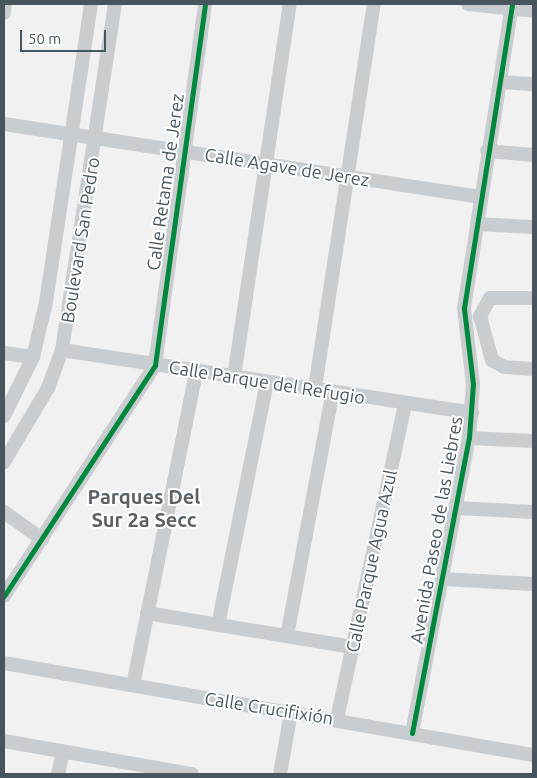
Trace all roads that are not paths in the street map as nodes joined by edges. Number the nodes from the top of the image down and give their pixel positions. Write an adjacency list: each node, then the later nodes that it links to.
1 (5, 4): 10 (street)
2 (91, 4): 14 (street, Boulevard San Pedro)
3 (115, 4): 15 (street, Boulevard San Pedro)
4 (205, 4): 16 (street, Calle Retama de Jerez)
5 (290, 4): 19 (street)
6 (374, 4): 20 (street)
7 (468, 4): 8 (street)
8 (511, 7): 9 (street); 11 (street, Avenida Paseo de las Liebres)
9 (533, 12)
10 (4, 13)
11 (501, 82): 12 (street); 17 (street, Avenida Paseo de las Liebres)
12 (533, 84)
13 (4, 124): 14 (street, Calle Agave de Jerez)
14 (71, 135): 15 (street, Calle Agave de Jerez); 27 (street, Boulevard San Pedro)
15 (97, 138): 16 (street, Calle Agave de Jerez); 25 (street, Boulevard San Pedro)
16 (182, 151): 19 (street, Calle Agave de Jerez); 28 (street, Calle Retama de Jerez)
17 (487, 151): 18 (street); 21 (street, Avenida Paseo de las Liebres)
18 (533, 155)
19 (264, 164): 20 (street, Calle Agave de Jerez); 31 (street)
20 (347, 177): 21 (street, Calle Agave de Jerez); 33 (street)
21 (481, 197): 22 (street, Avenida Paseo de las Liebres)
22 (477, 224): 23 (street); 36 (street, Avenida Paseo de las Liebres)
23 (533, 227)
24 (533, 298): 29 (street)
25 (62, 350): 28 (street, Calle Parque del Refugio); 40 (street, Boulevard San Pedro)
26 (4, 353): 27 (street)
27 (33, 357): 37 (street, Boulevard San Pedro)
28 (155, 365): 30 (street, Calle Parque del Refugio); 44 (street)
29 (533, 370)
30 (196, 372): 31 (street, Calle Parque del Refugio); 48 (street)
31 (234, 377): 32 (street, Calle Parque del Refugio)
32 (268, 382): 33 (street, Calle Parque del Refugio); 49 (street)
33 (316, 388): 34 (street, Calle Parque del Refugio)
34 (333, 391): 35 (street, Calle Parque del Refugio); 50 (street)
35 (405, 404): 36 (street, Calle Parque del Refugio); 51 (street, Calle Parque Agua Azul)
36 (472, 413): 38 (street, Avenida Paseo de las Liebres)
37 (4, 416)
38 (469, 438): 39 (street); 41 (street, Avenida Paseo de las Liebres)
39 (533, 441)
40 (4, 462)
41 (457, 508): 43 (street); 45 (street, Avenida Paseo de las Liebres)
42 (4, 512): 44 (street)
43 (533, 512)
44 (42, 539): 47 (street)
45 (443, 579): 46 (street); 56 (street, Avenida Paseo de las Liebres)
46 (533, 584)
47 (4, 596)
48 (147, 613): 49 (street); 53 (street)
49 (218, 625): 50 (street)
50 (287, 636): 51 (street)
51 (352, 647): 55 (street, Calle Parque Agua Azul)
52 (4, 663): 53 (street, Calle Crucifixión)
53 (133, 685): 54 (street, Calle Crucifixión)
54 (291, 712): 55 (street, Calle Crucifixión); 63 (street)
55 (338, 719): 56 (street, Calle Crucifixión)
56 (412, 733): 59 (street, Calle Crucifixión)
57 (4, 741): 58 (street)
58 (62, 752): 60 (street); 61 (street)
59 (533, 755)
60 (133, 770): 62 (street)
61 (58, 774)
62 (192, 774)
63 (280, 774)

